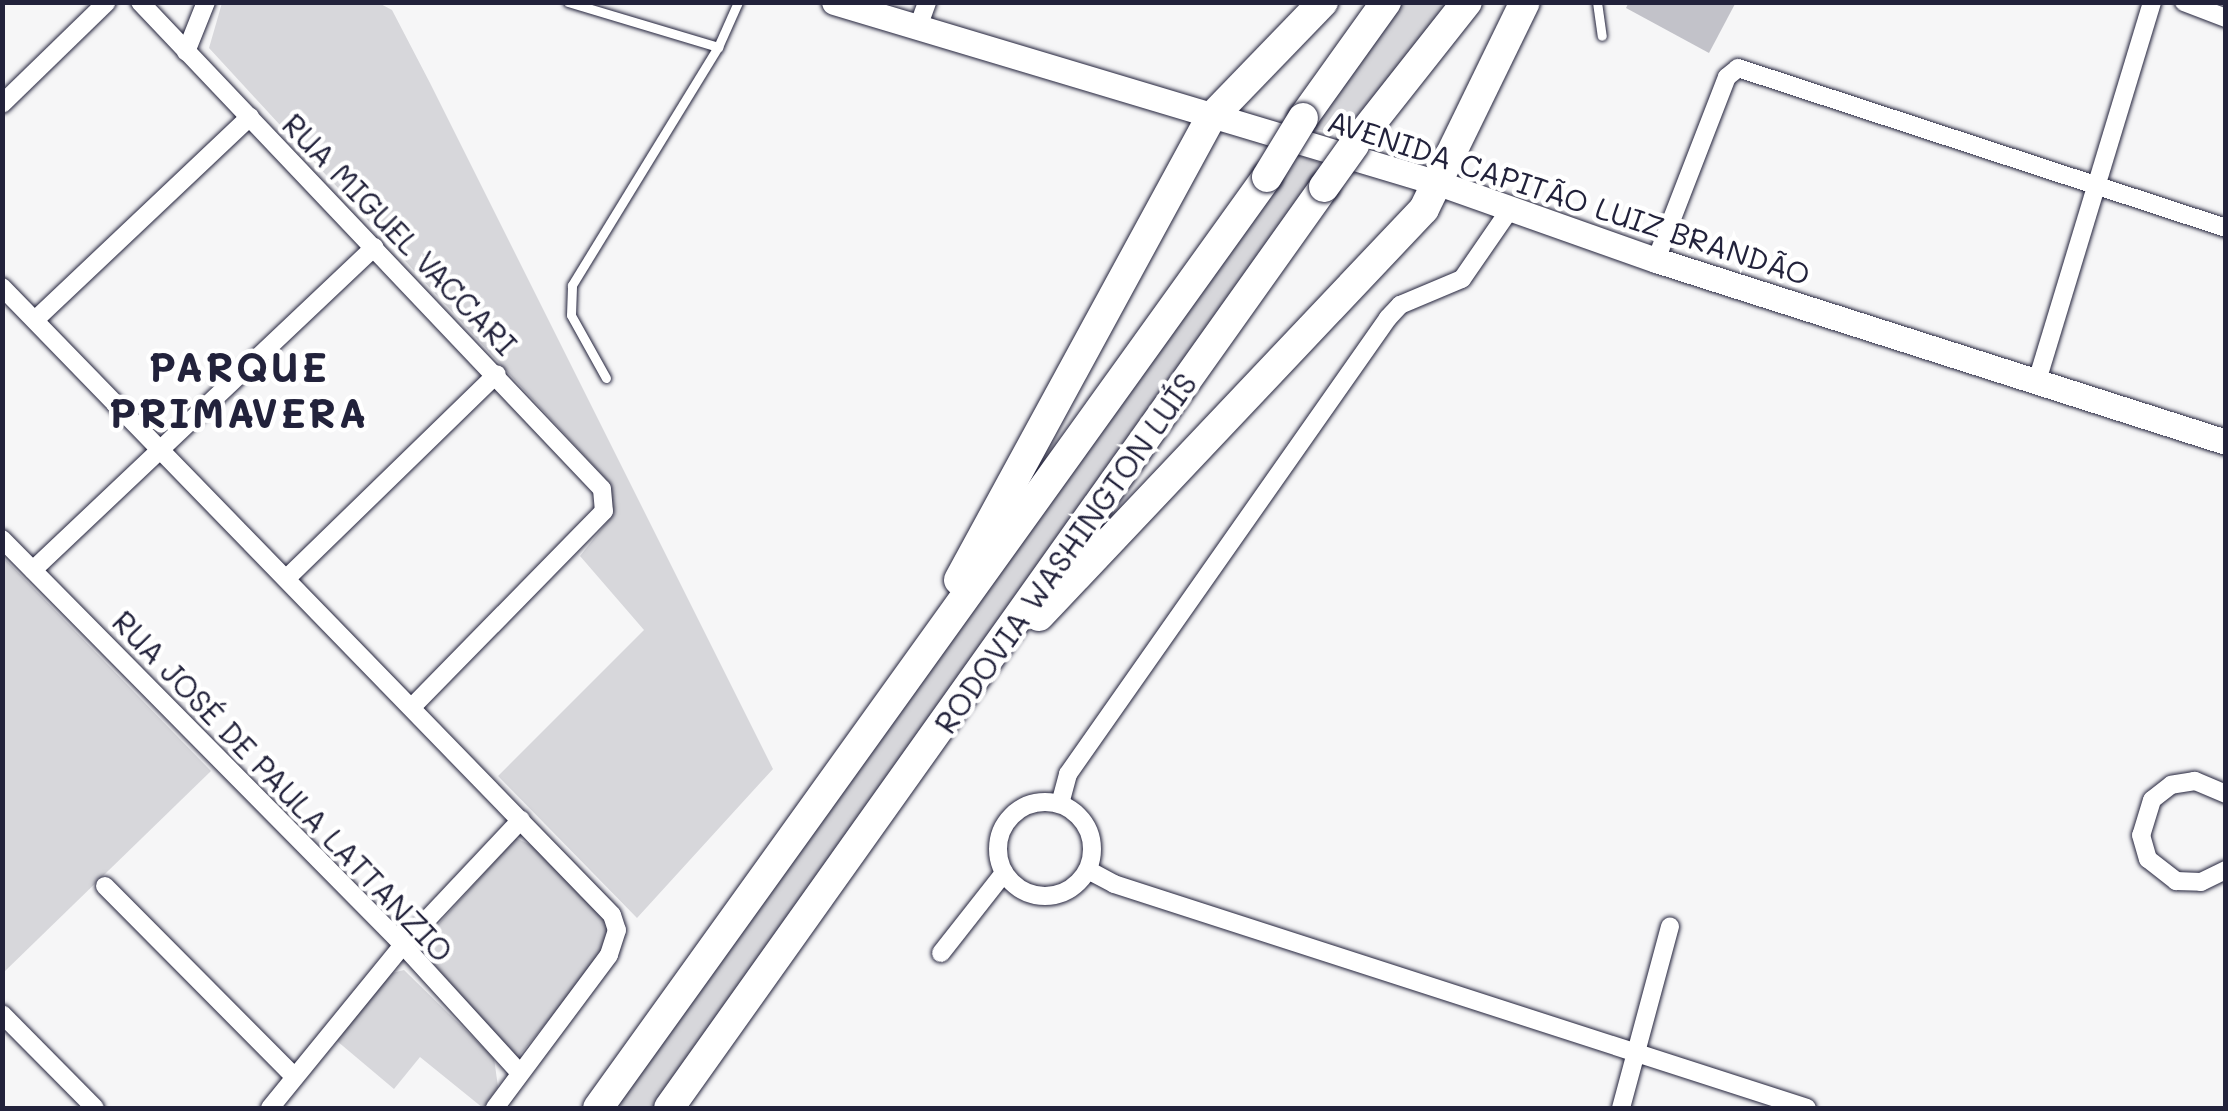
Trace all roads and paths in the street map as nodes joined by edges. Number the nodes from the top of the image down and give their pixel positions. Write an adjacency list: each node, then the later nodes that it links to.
1 (108, 2): 20 (street)
2 (140, 2): 19 (street, RUA MIGUEL VACCARI)
3 (206, 2): 19 (street)
4 (568, 2): 18 (lane)
5 (738, 2): 18 (lane)
6 (834, 2): 16 (main road, AVENIDA CAPITÃO LUIZ BRANDÃO)
7 (927, 2): 16 (street)
8 (1323, 2): 22 (highway)
9 (1386, 2): 40 (highway, RODOVIA WASHINGTON LUÍS, bridge)
10 (1468, 2): 39 (highway, RODOVIA WASHINGTON LUÍS, bridge)
11 (1524, 2): 23 (highway)
12 (1597, 2): 17 (lane)
13 (2152, 2): 24 (street)
14 (2184, 2): 15 (street)
15 (2226, 18)
16 (917, 30): 22 (main road, AVENIDA CAPITÃO LUIZ BRANDÃO)
17 (1602, 36)
18 (718, 48): 32 (lane)
19 (186, 52): 21 (street, RUA MIGUEL VACCARI)
20 (2, 104)
21 (250, 117): 27 (street, RUA MIGUEL VACCARI); 30 (street)
22 (1210, 120): 23 (main road, AVENIDA CAPITÃO LUIZ BRANDÃO); 40 (highway)
23 (1441, 184): 25 (main road, AVENIDA CAPITÃO LUIZ BRANDÃO); 39 (highway)
24 (2097, 187): 26 (street); 28 (street); 33 (street)
25 (1511, 208): 28 (main road, AVENIDA CAPITÃO LUIZ BRANDÃO); 43 (street)
26 (2226, 228)
27 (374, 247): 31 (street, RUA MIGUEL VACCARI); 35 (street)
28 (1656, 260): 33 (main road, AVENIDA CAPITÃO LUIZ BRANDÃO)
29 (2, 287): 30 (street)
30 (35, 320): 35 (street)
31 (497, 374): 38 (street); 41 (street, RUA MIGUEL VACCARI)
32 (606, 378)
33 (2036, 382): 34 (main road, AVENIDA CAPITÃO LUIZ BRANDÃO)
34 (2226, 442)
35 (164, 451): 37 (street); 38 (street)
36 (2, 540): 37 (street, RUA JOSÉ DE PAULA LATTANZIO)
37 (33, 570): 50 (street, RUA JOSÉ DE PAULA LATTANZIO)
38 (288, 577): 41 (street)
39 (984, 671): 60 (highway, RODOVIA WASHINGTON LUÍS)
40 (905, 681): 59 (highway, RODOVIA WASHINGTON LUÍS)
41 (413, 706): 44 (street)
42 (2226, 794): 46 (street)
43 (1060, 804): 45 (street); 47 (street)
44 (521, 820): 50 (street); 54 (street)
45 (1088, 870): 47 (street); 53 (street)
46 (2226, 870)
47 (1004, 873): 51 (street)
48 (105, 886): 55 (street)
49 (1670, 926): 53 (street)
50 (403, 945): 54 (street, RUA JOSÉ DE PAULA LATTANZIO); 55 (street)
51 (941, 953)
52 (2, 1014): 56 (street)
53 (1638, 1054): 61 (street); 62 (street)
54 (520, 1073): 58 (street)
55 (294, 1076): 57 (street)
56 (96, 1108)
57 (270, 1108)
58 (495, 1108)
59 (598, 1108)
60 (668, 1108)
61 (1621, 1108)
62 (1807, 1108)

